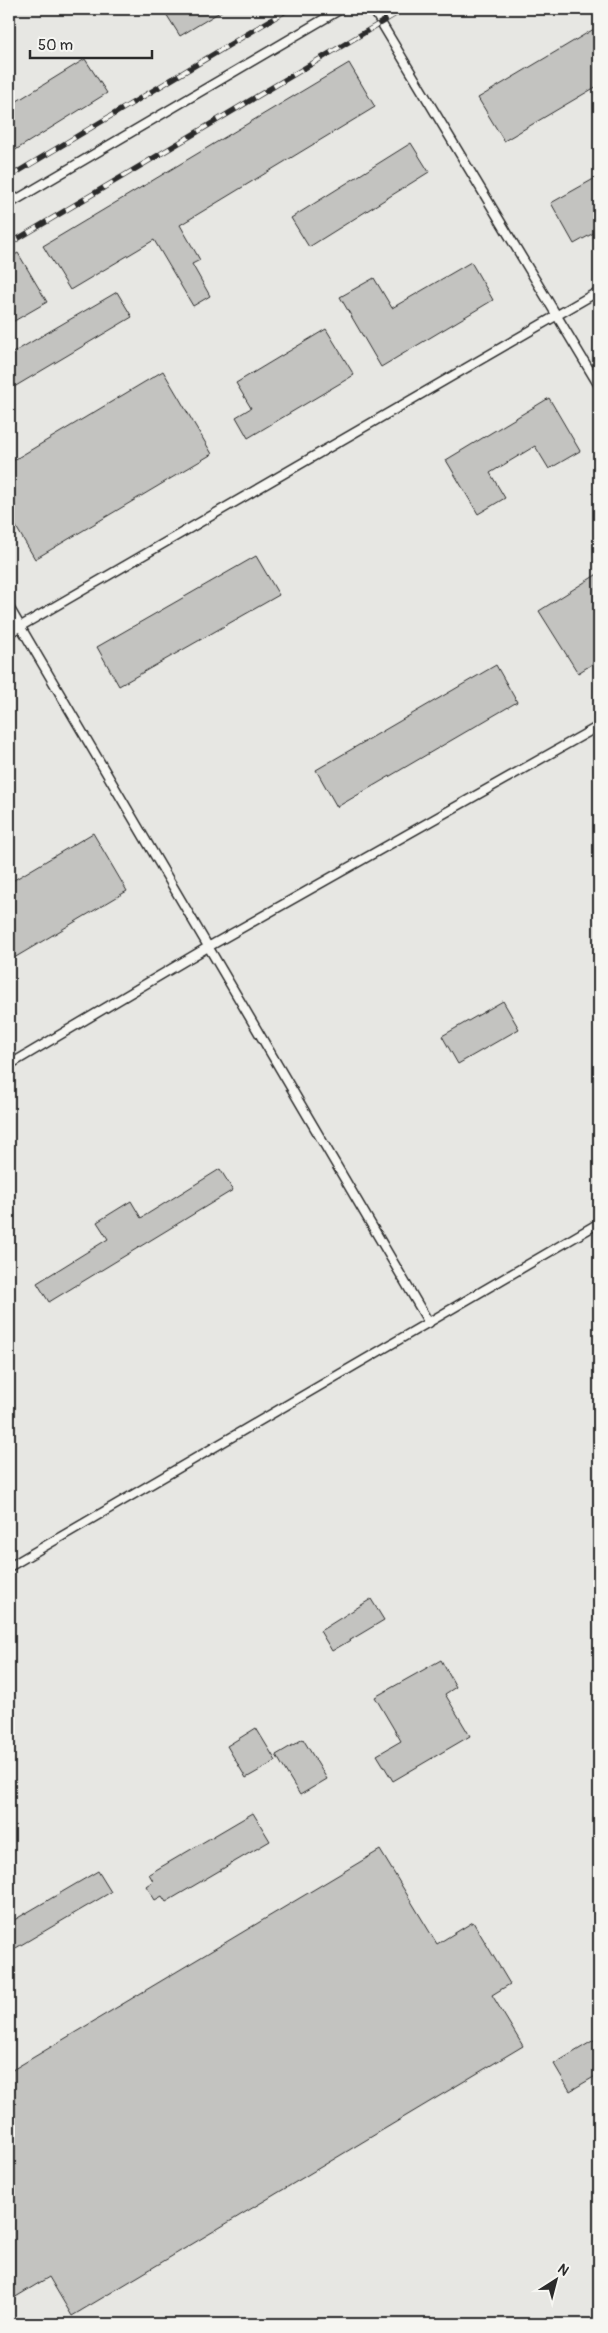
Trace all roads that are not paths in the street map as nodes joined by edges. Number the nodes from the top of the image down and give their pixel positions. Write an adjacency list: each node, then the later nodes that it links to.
1 (341, 9): 3 (lane)
2 (373, 9): 5 (lane)
3 (9, 204)
4 (599, 291): 5 (lane)
5 (558, 315): 6 (lane); 8 (lane)
6 (599, 386)
7 (9, 607): 8 (lane)
8 (20, 626): 9 (lane); 11 (lane)
9 (9, 633)
10 (599, 726): 11 (lane)
11 (208, 947): 12 (lane); 14 (lane)
12 (9, 1065)
13 (599, 1223): 14 (lane)
14 (428, 1323): 15 (lane)
15 (9, 1566)

